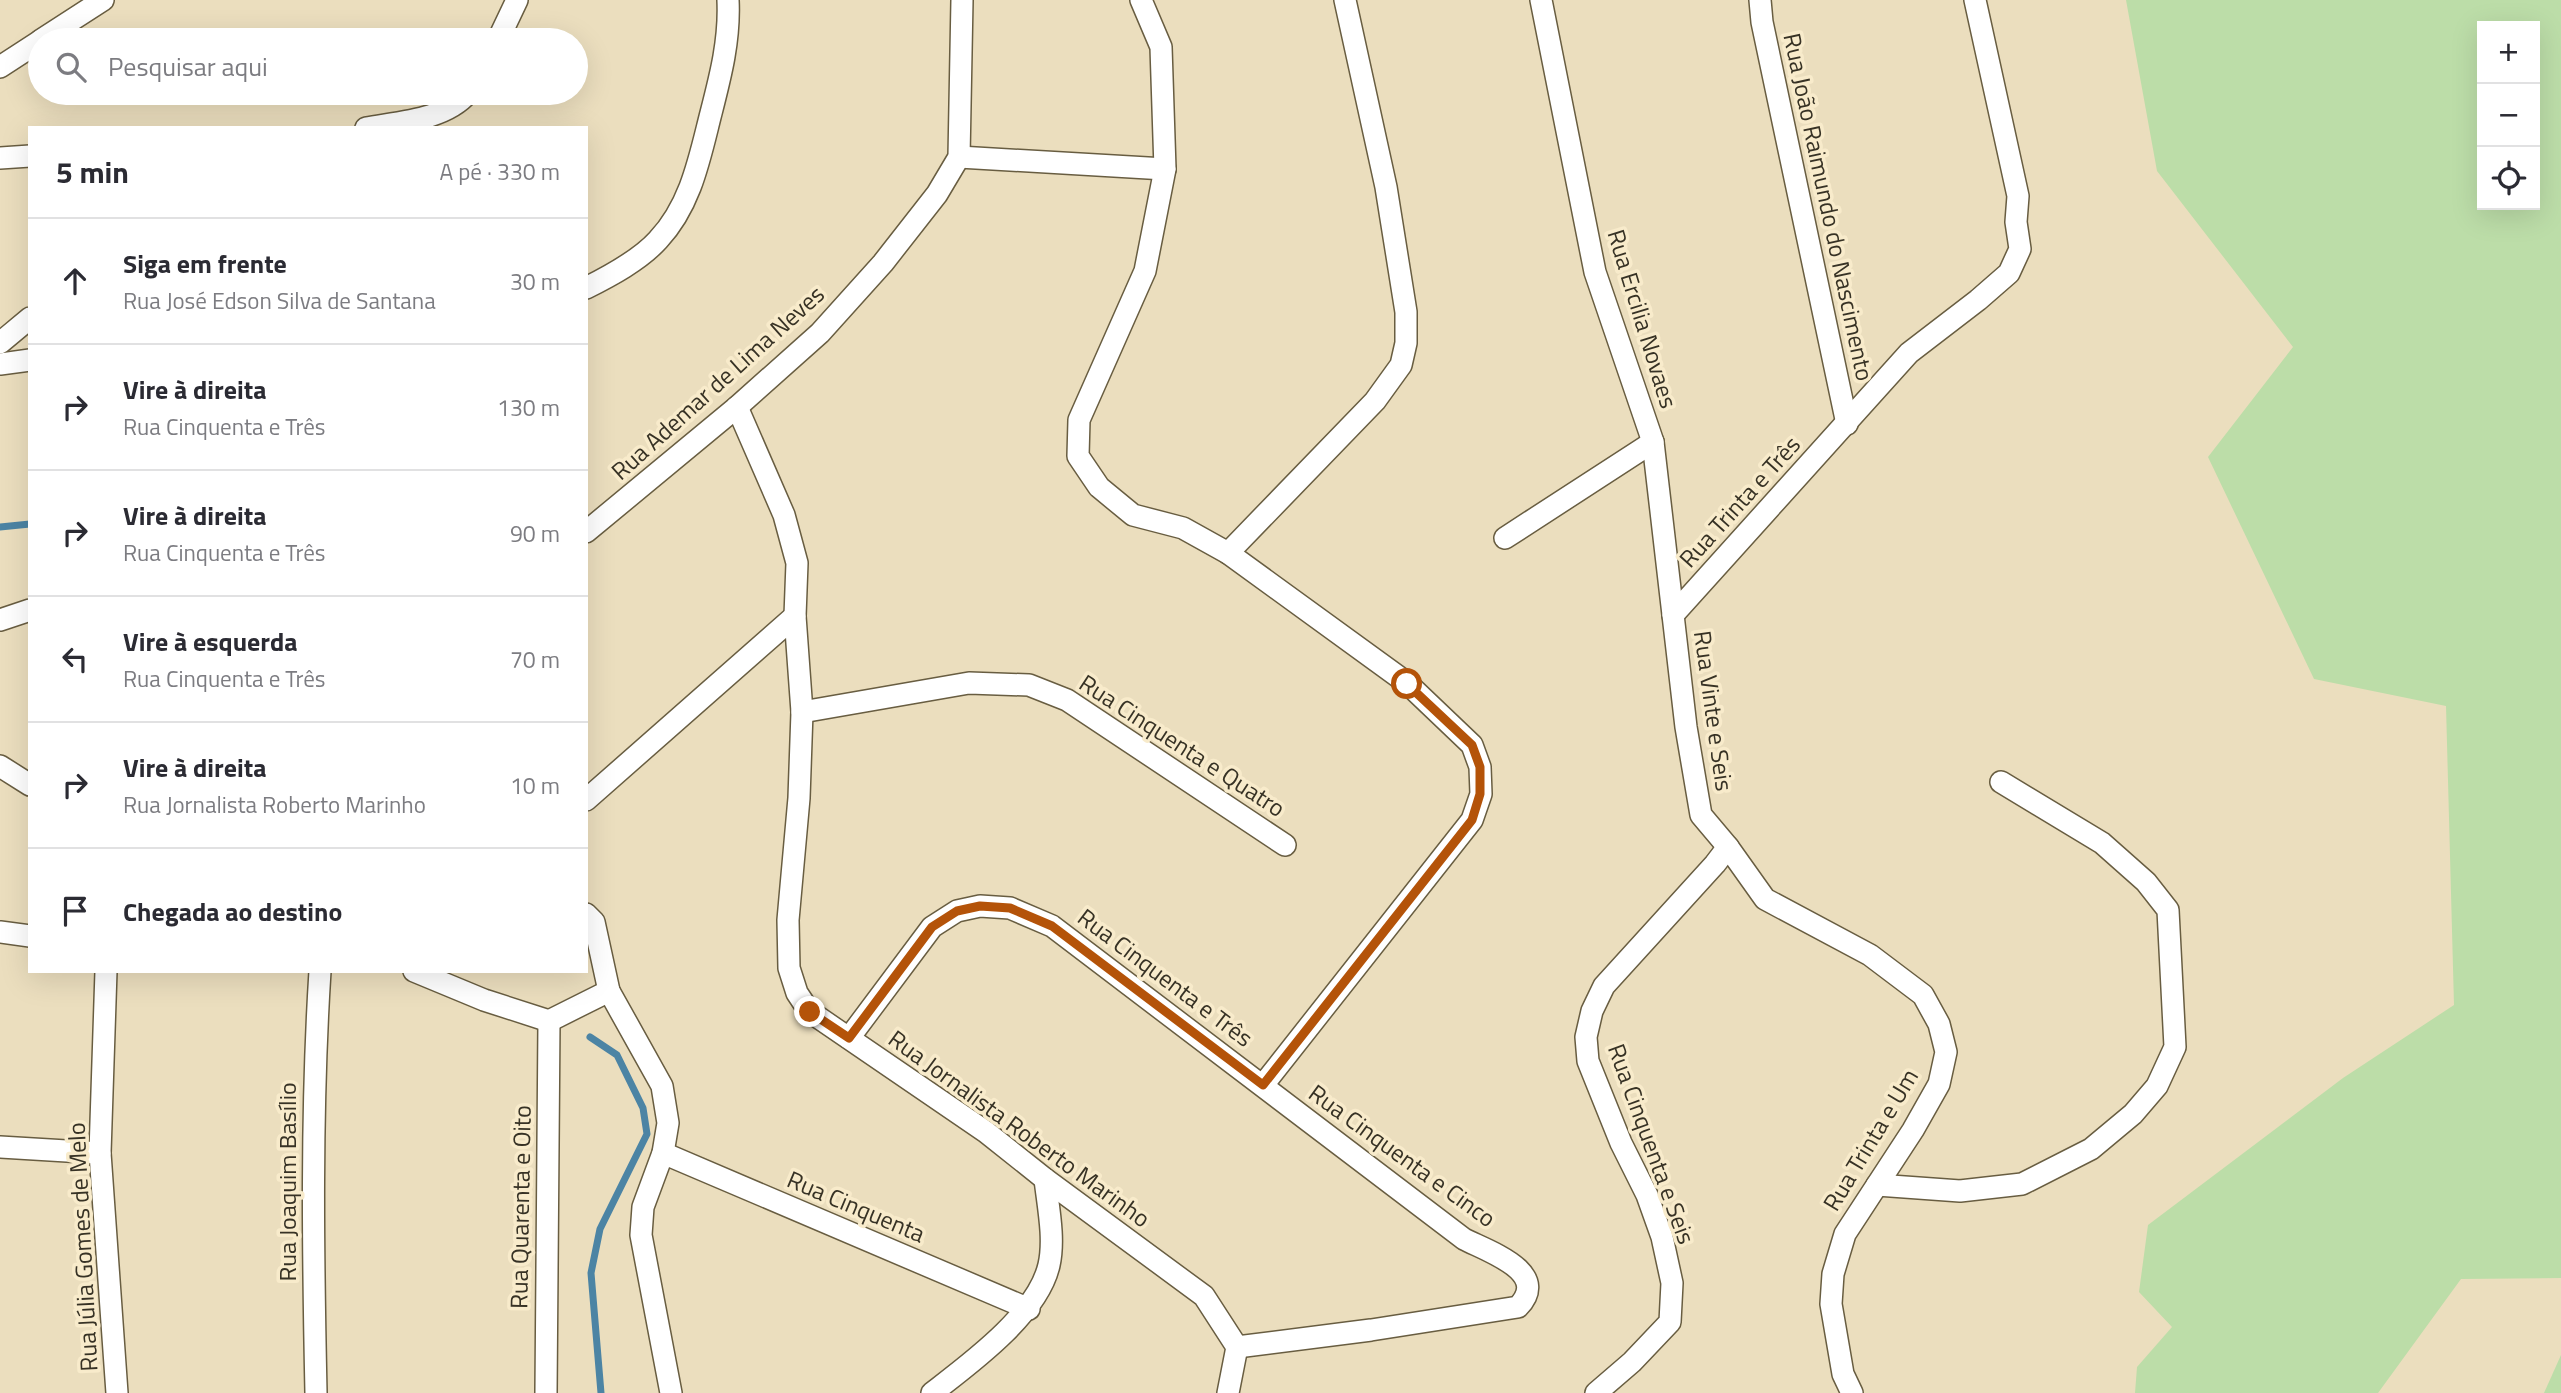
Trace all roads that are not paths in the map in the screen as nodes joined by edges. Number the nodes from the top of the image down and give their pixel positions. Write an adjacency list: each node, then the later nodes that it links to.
1 (103, 0): 10 (street)
2 (517, 0): 11 (street)
3 (729, 0): 20 (street)
4 (962, 0): 17 (street, Rua Ademar de Lima Neves)
5 (1141, 0): 19 (street)
6 (1345, 0): 30 (street)
7 (1541, 0): 27 (street, Rua Ercilia Novaes)
8 (1760, 0): 26 (street, Rua João Raimundo do Nascimento)
9 (1975, 0): 26 (street, Rua Trinta e Três)
10 (59, 28)
11 (504, 28)
12 (28, 48): 13 (street)
13 (0, 66)
14 (451, 105): 15 (street)
15 (377, 126)
16 (28, 156): 18 (street)
17 (959, 157): 19 (street); 25 (street, Rua Ademar de Lima Neves)
18 (0, 158)
19 (1165, 169): 30 (street)
20 (588, 287)
21 (28, 320): 22 (street)
22 (0, 343)
23 (28, 360): 24 (street)
24 (0, 364)
25 (737, 407): 28 (street, Rua Ademar de Lima Neves); 33 (street, Rua Jornalista Roberto Marinho)
26 (1847, 424): 32 (street, Rua Trinta e Três)
27 (1653, 442): 29 (street); 32 (street, Rua Ercilia Novaes)
28 (588, 530)
29 (1506, 538)
30 (1228, 552): 51 (street)
31 (28, 611): 34 (street)
32 (1673, 615): 41 (street, Rua Vinte e Seis)
33 (795, 616): 35 (street, Rua Jornalista Roberto Marinho); 39 (street)
34 (0, 620)
35 (802, 712): 40 (street, Rua Cinquenta e Quatro); 50 (street, Rua Jornalista Roberto Marinho)
36 (0, 766): 38 (street)
37 (2001, 782): 56 (street)
38 (28, 784)
39 (588, 798)
40 (1285, 845)
41 (1728, 847): 56 (street, Rua Trinta e Um); 65 (street, Rua Cinquenta e Seis)
42 (588, 916): 48 (street)
43 (0, 932): 44 (street)
44 (28, 936)
45 (106, 973): 53 (street, Rua Júlia Gomes de Melo)
46 (320, 973): 60 (street, Rua Joaquim Basílio)
47 (419, 973): 49 (street)
48 (609, 991): 49 (street); 54 (street)
49 (549, 1021): 61 (street, Rua Quarenta e Oito)
50 (849, 1038): 51 (street, Rua Cinquenta e Três); 55 (street, Rua Jornalista Roberto Marinho)
51 (1263, 1085): 58 (street, Rua Cinquenta e Cinco)
52 (0, 1147): 53 (street)
53 (100, 1153): 59 (street, Rua Júlia Gomes de Melo)
54 (663, 1153): 57 (street, Rua Cinquenta); 62 (street)
55 (1045, 1179): 57 (street); 58 (street, Rua Jornalista Roberto Marinho)
56 (1877, 1185): 66 (street, Rua Trinta e Um)
57 (1028, 1309): 63 (street)
58 (1237, 1347): 64 (street)
59 (117, 1393)
60 (316, 1393)
61 (546, 1393)
62 (671, 1393)
63 (932, 1393)
64 (1228, 1393)
65 (1596, 1393)
66 (1852, 1393)

